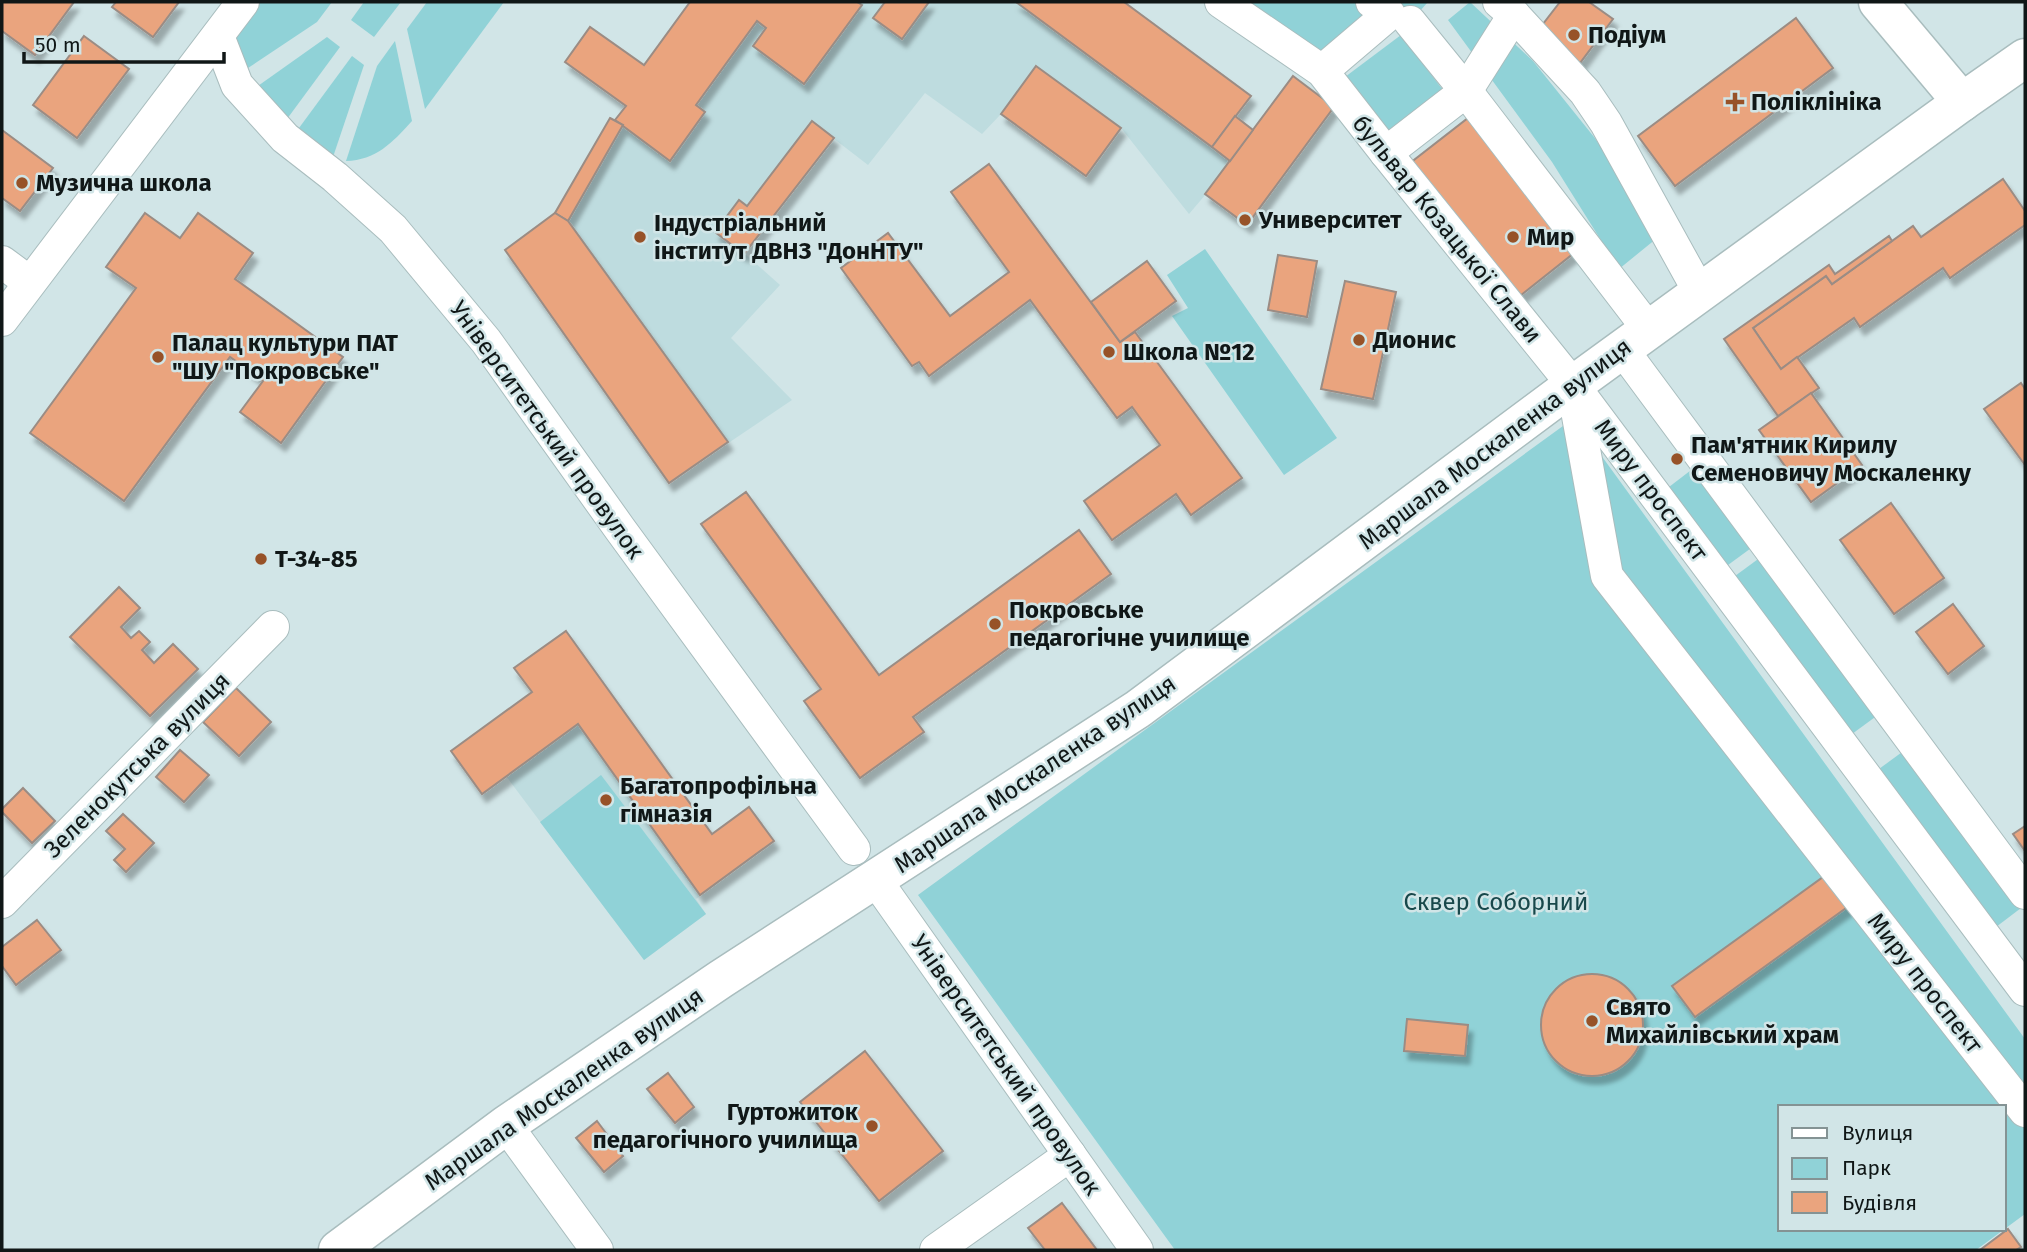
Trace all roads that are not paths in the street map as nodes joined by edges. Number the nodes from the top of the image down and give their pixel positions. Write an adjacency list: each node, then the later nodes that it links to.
1 (243, 2): 6 (street)
2 (1221, 2): 8 (street, бульвар Козацької Слави)
3 (1878, 2): 10 (street)
4 (1507, 8): 9 (street); 14 (street)
5 (1400, 10): 8 (street); 9 (street)
6 (218, 36): 13 (street); 19 (street, Університетський провулок)
7 (2025, 58): 10 (street, Маршала Москаленка вулиця)
8 (1322, 71): 11 (street, бульвар Козацької Слави)
9 (1466, 91): 11 (street); 16 (street)
10 (1962, 102): 14 (street, Маршала Москаленка вулиця)
11 (1386, 153): 17 (street, бульвар Козацької Слави)
12 (2, 262): 13 (street)
13 (29, 282): 15 (street)
14 (1700, 293): 16 (street, Маршала Москаленка вулиця)
15 (2, 320)
16 (1636, 340): 17 (street, Маршала Москаленка вулиця); 20 (street)
17 (1573, 385): 19 (street, Маршала Москаленка вулиця); 22 (street, Миру проспект); 23 (street, Миру проспект)
18 (273, 627): 21 (street, Зеленокутська вулиця)
19 (865, 864): 24 (street, Маршала Москаленка вулиця); 25 (street, Університетський провулок)
20 (2025, 893)
21 (2, 902)
22 (2025, 990)
23 (2025, 1111)
24 (506, 1125): 26 (street, Маршала Москаленка вулиця); 27 (street)
25 (1070, 1155): 28 (street); 29 (street, Університетський провулок)
26 (338, 1250)
27 (597, 1250)
28 (936, 1250)
29 (1137, 1250)

